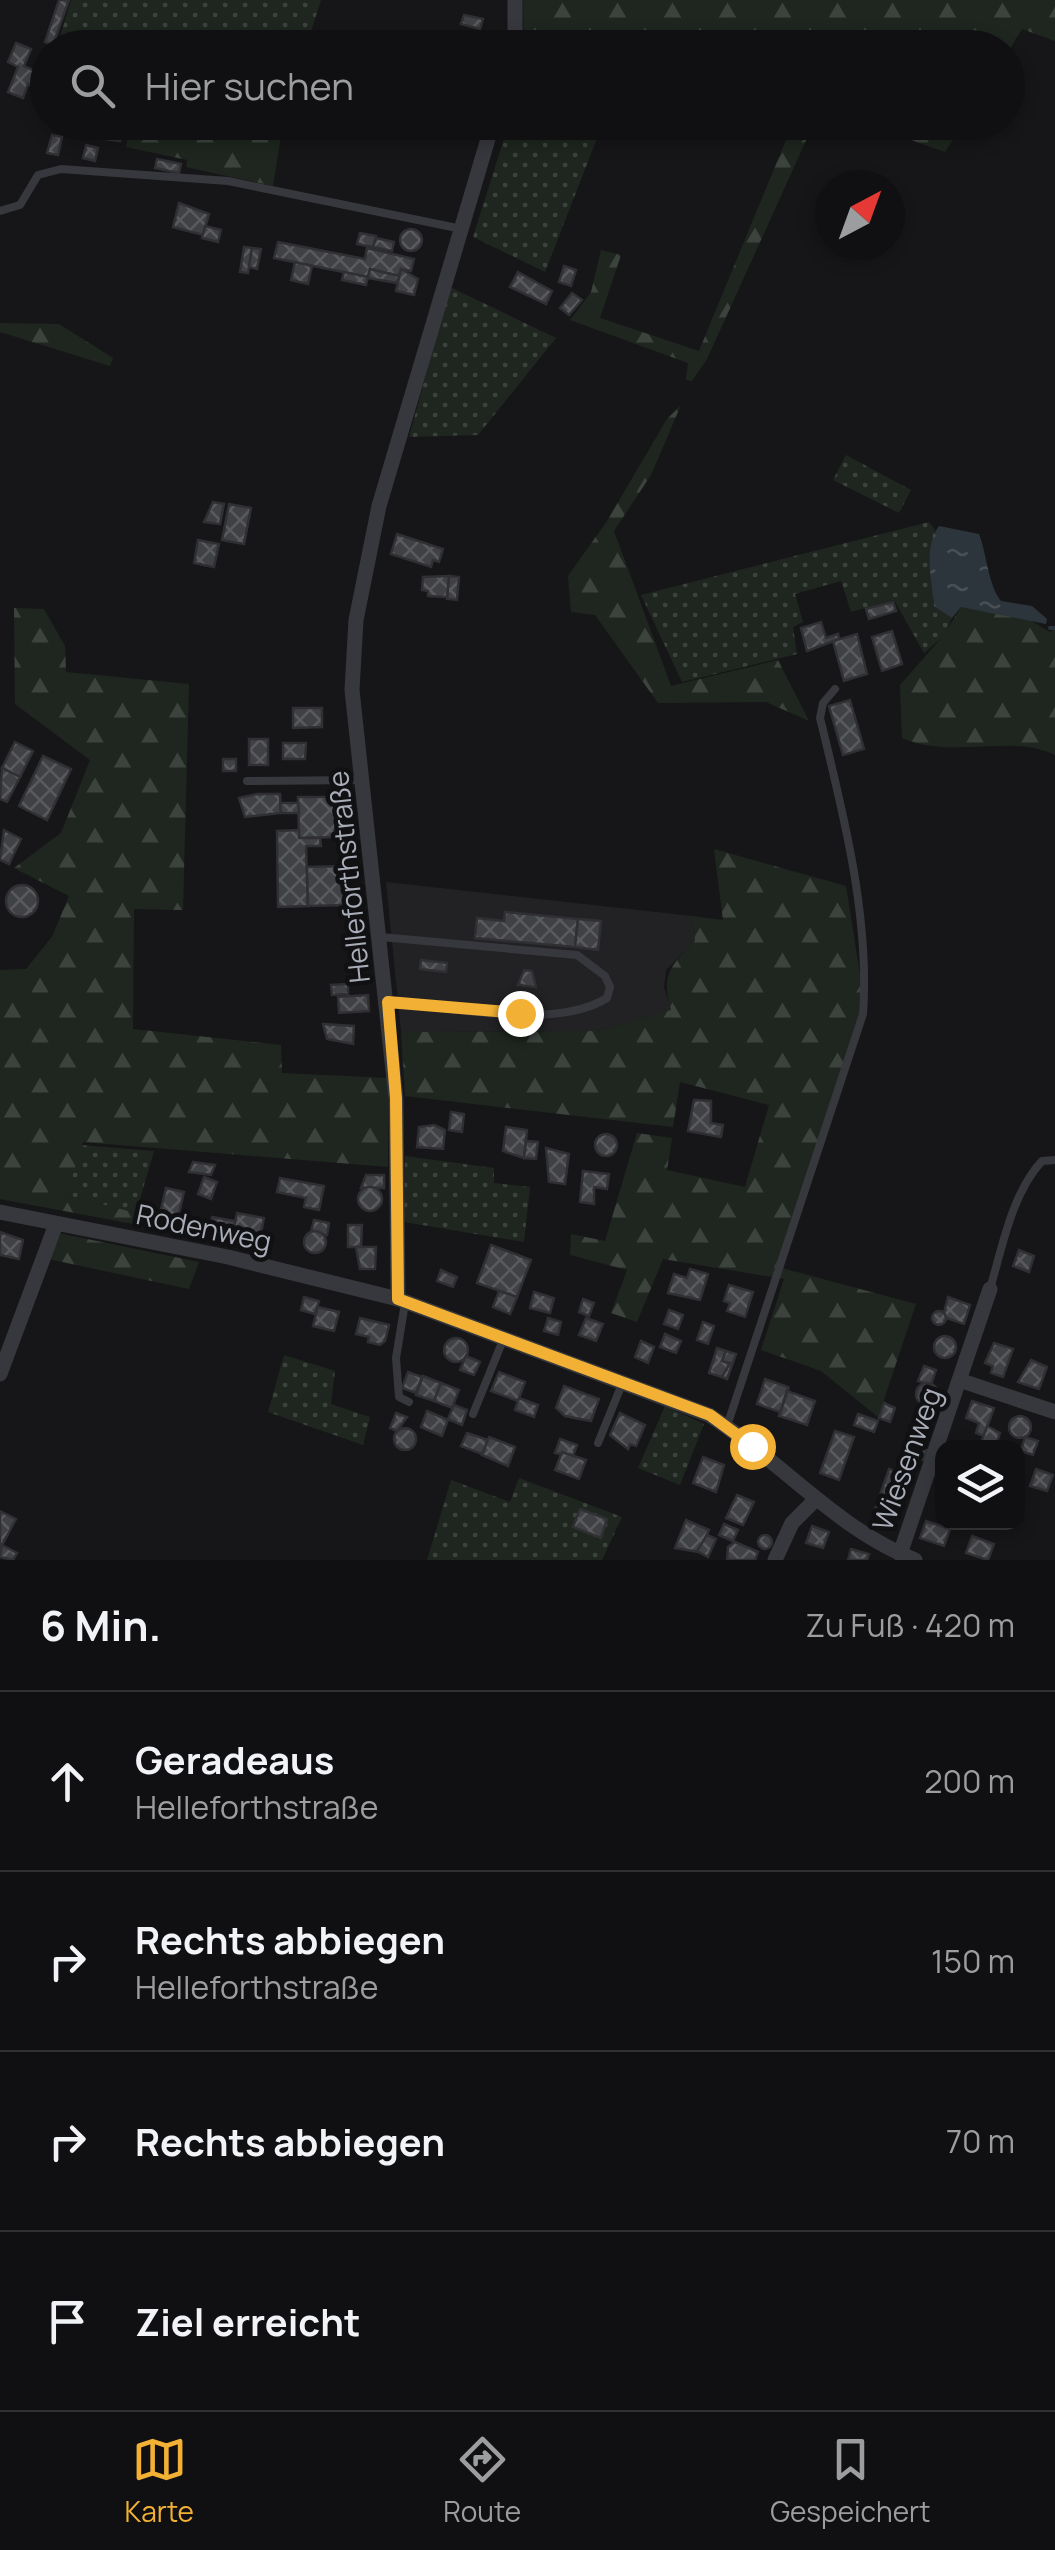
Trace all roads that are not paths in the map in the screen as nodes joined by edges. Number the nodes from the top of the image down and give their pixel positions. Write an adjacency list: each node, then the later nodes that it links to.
1 (515, 0): 2 (street)
2 (515, 30)
3 (488, 140): 5 (street, Helleforthstraße)
4 (0, 211): 5 (lane)
5 (462, 229): 7 (street, Helleforthstraße)
6 (835, 689): 23 (lane)
7 (363, 780): 8 (lane); 9 (street, Helleforthstraße)
8 (247, 781)
9 (382, 937): 10 (street, Helleforthstraße); 10 (lane)
10 (388, 1002): 15 (street, Helleforthstraße)
11 (1055, 1160): 14 (lane)
12 (0, 1212): 13 (street, Rodenweg)
13 (56, 1224): 15 (street, Rodenweg); 17 (street)
14 (990, 1289): 18 (street, Wiesenweg)
15 (401, 1300): 16 (street); 20 (lane)
16 (503, 1339): 19 (street); 22 (lane)
17 (0, 1374)
18 (962, 1381): 21 (street, Wiesenweg); 26 (street, Wiesenweg)
19 (622, 1384): 23 (street); 24 (lane)
20 (409, 1402)
21 (1055, 1412)
22 (473, 1414)
23 (727, 1426): 25 (street)
24 (598, 1443)
25 (815, 1500): 26 (street); 27 (street)
26 (907, 1557)
27 (775, 1560)

